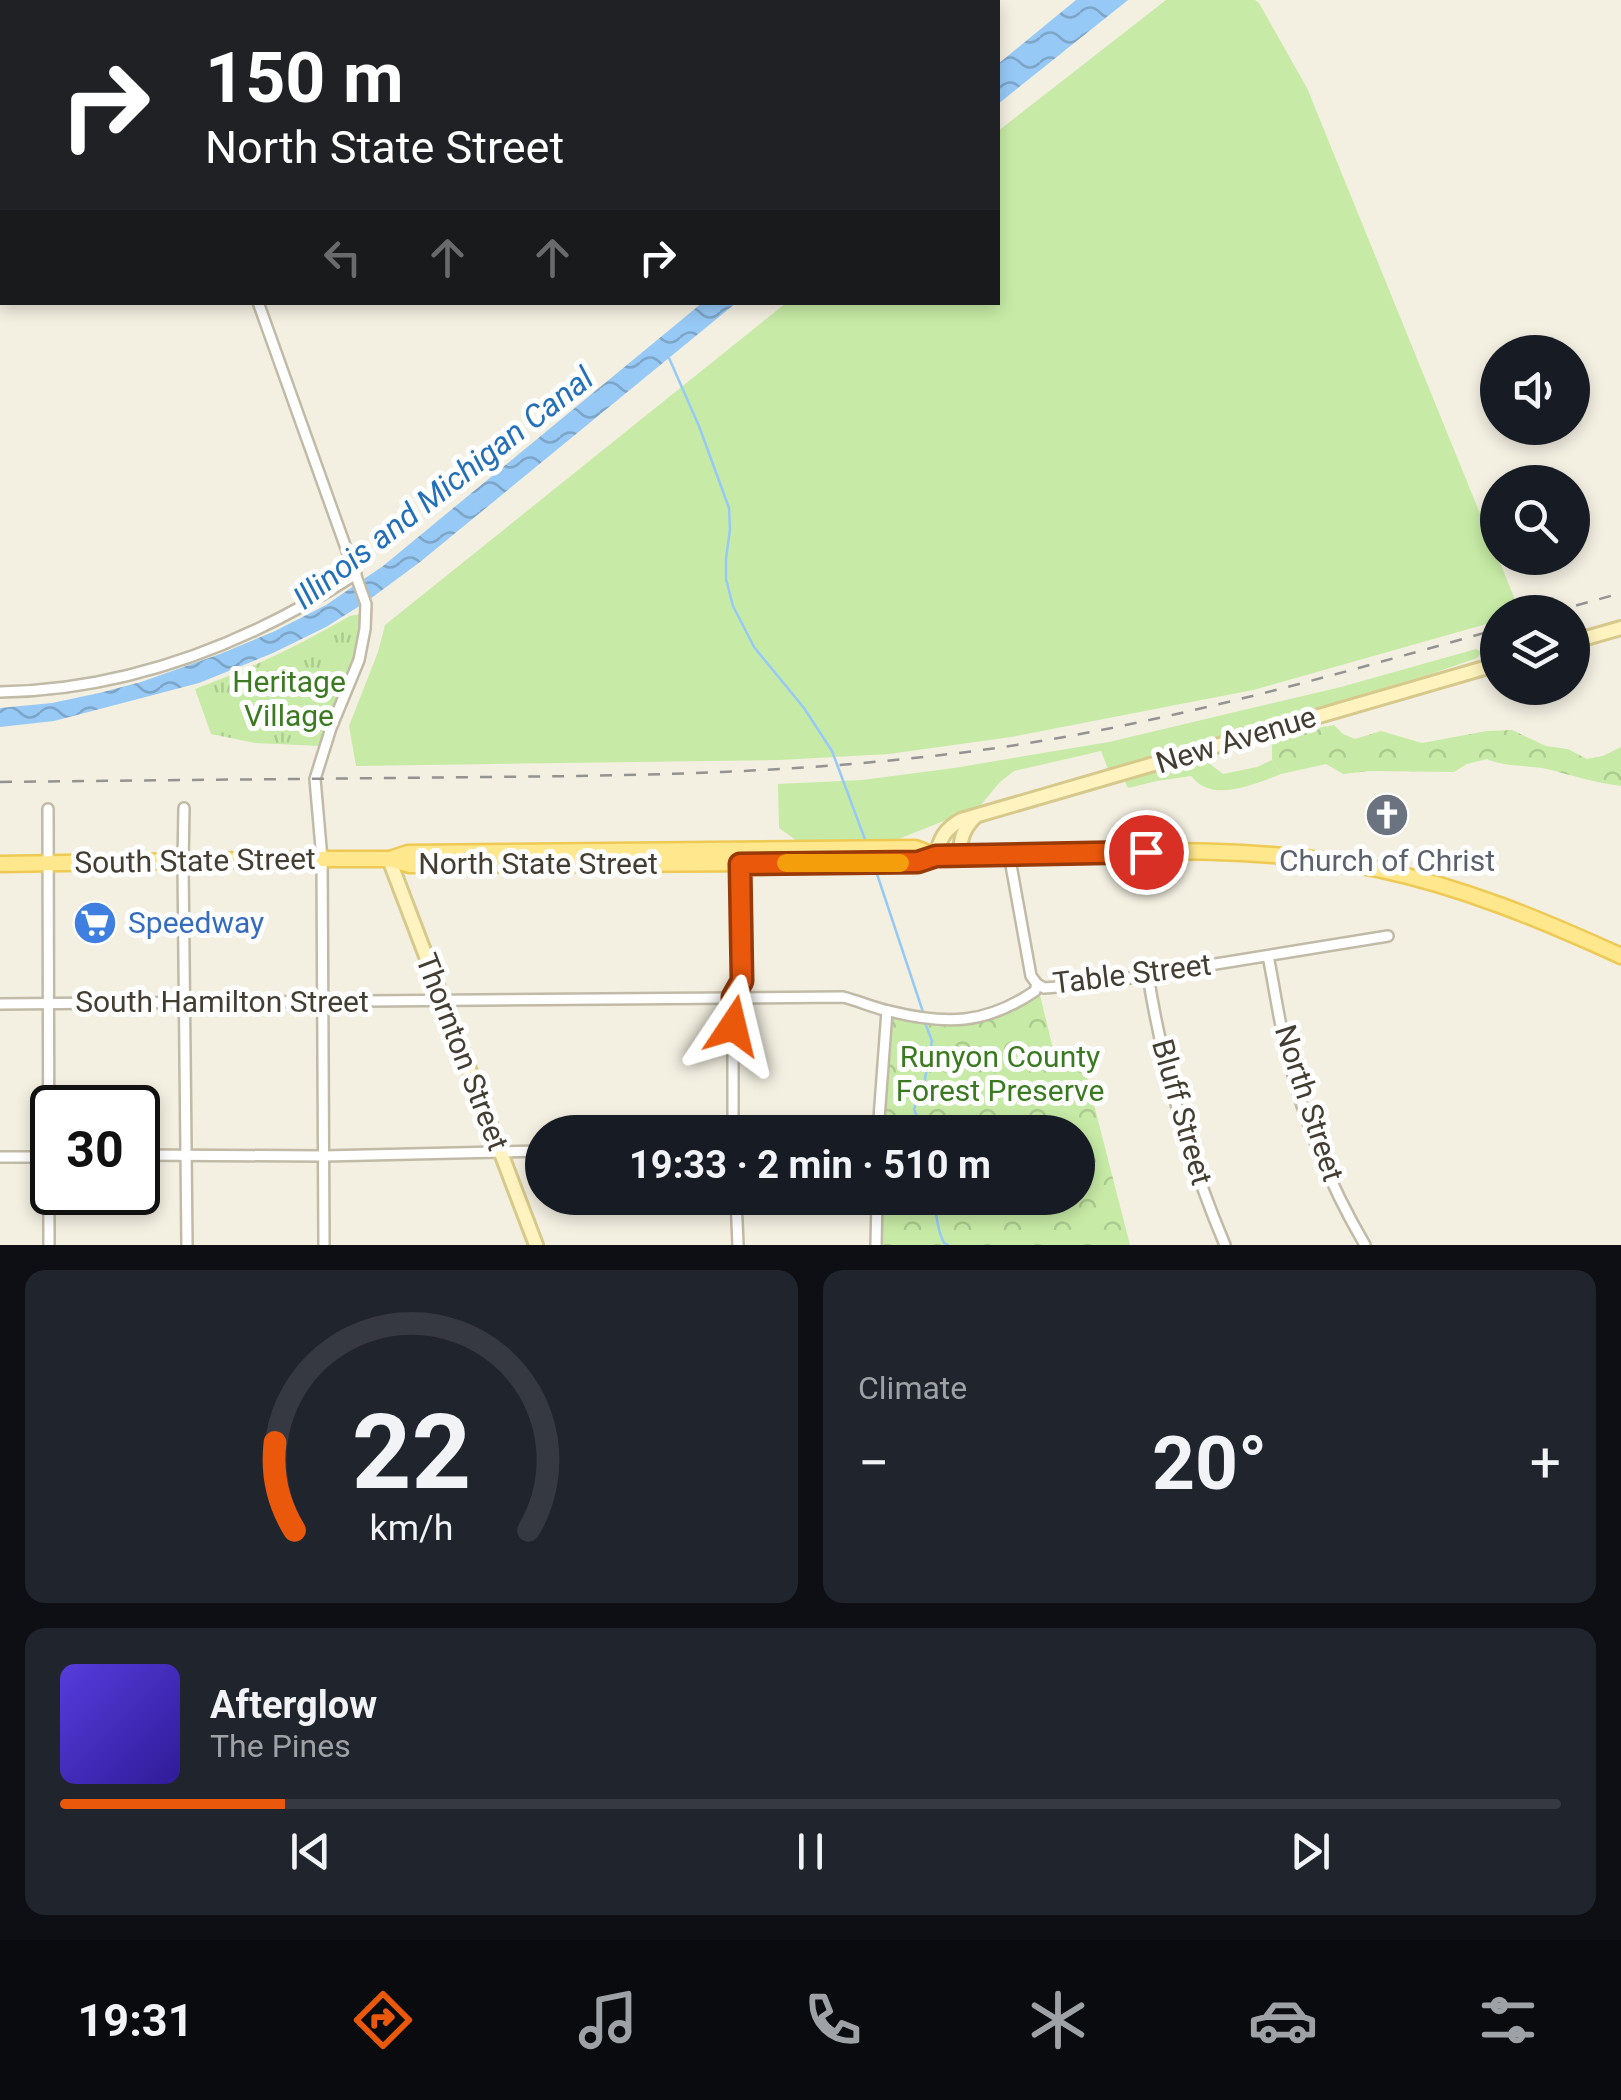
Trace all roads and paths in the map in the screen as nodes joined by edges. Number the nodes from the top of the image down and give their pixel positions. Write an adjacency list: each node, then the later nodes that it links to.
1 (259, 305): 2 (street)
2 (356, 574): 6 (street); 14 (street)
3 (1621, 628): 4 (main road)
4 (1590, 637)
5 (1480, 669): 9 (main road, New Avenue)
6 (0, 692)
7 (184, 808): 16 (street)
8 (48, 809): 18 (street)
9 (975, 817): 12 (main road, New Avenue); 13 (main road)
10 (1009, 854): 13 (main road, North State Street); 21 (main road, North State Street); 23 (street)
11 (740, 856): 12 (main road, North State Street); 15 (main road, North State Street); 24 (street)
12 (936, 856): 13 (main road, North State Street)
13 (960, 856)
14 (322, 859): 15 (main road, South State Street); 16 (main road, South State Street); 27 (street)
15 (389, 859): 25 (main road, Thornton Street)
16 (183, 863): 18 (main road, South State Street); 26 (street)
17 (0, 864): 18 (main road, South State Street)
18 (48, 864): 29 (street)
19 (1388, 936): 20 (street, Table Street)
20 (1268, 956): 22 (street, Table Street); 51 (street, North Street)
21 (1621, 956)
22 (1148, 976): 23 (street, Table Street); 50 (street, Bluff Street)
23 (1037, 984): 30 (street, Table Street)
24 (733, 997): 25 (street, South Hamilton Street); 30 (street, Table Street); 32 (street)
25 (443, 1000): 27 (street, South Hamilton Street); 35 (main road, Thornton Street)
26 (184, 1003): 27 (street, South Hamilton Street); 29 (street, South Hamilton Street); 36 (street)
27 (323, 1003): 38 (street)
28 (0, 1004): 29 (street, South Hamilton Street)
29 (48, 1004): 31 (street)
30 (887, 1011): 33 (street)
31 (50, 1085)
32 (733, 1115)
33 (879, 1115)
34 (525, 1151): 35 (street)
35 (500, 1152): 38 (street); 47 (main road, Thornton Street)
36 (187, 1154): 37 (street); 38 (street); 45 (street)
37 (160, 1155)
38 (324, 1156): 46 (street)
39 (0, 1157): 40 (street)
40 (30, 1157)
41 (50, 1215): 44 (street)
42 (737, 1215): 48 (street)
43 (877, 1215): 49 (street)
44 (50, 1245)
45 (187, 1245)
46 (324, 1245)
47 (536, 1245)
48 (738, 1245)
49 (876, 1245)
50 (1225, 1245)
51 (1365, 1245)

